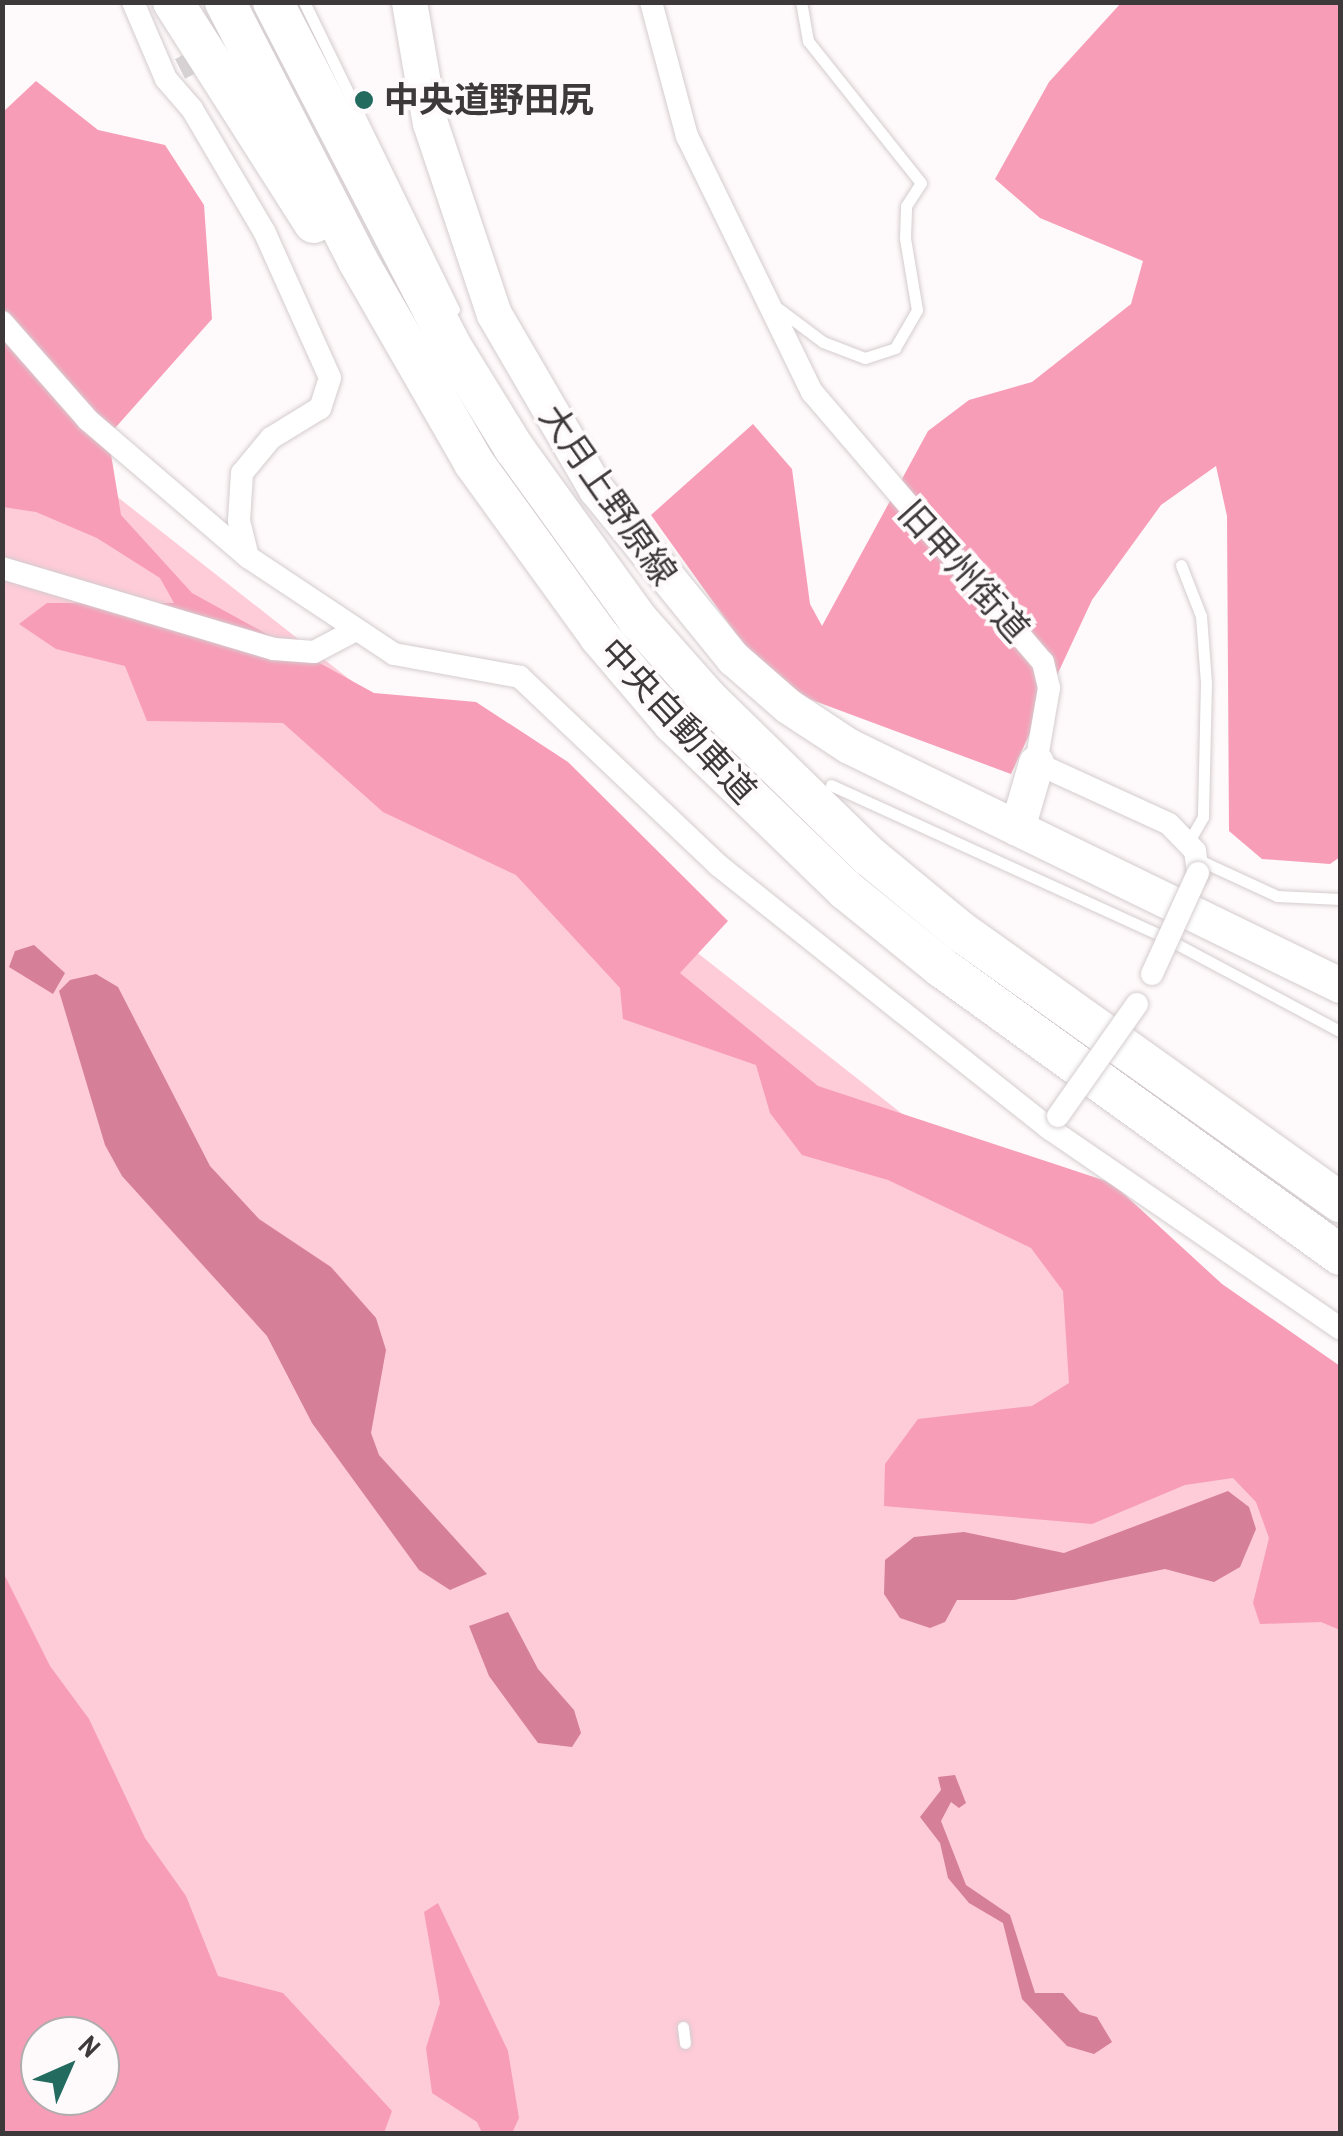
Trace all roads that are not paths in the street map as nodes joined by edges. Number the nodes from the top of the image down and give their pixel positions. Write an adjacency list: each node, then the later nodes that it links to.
1 (133, 2): 15 (street)
2 (173, 2): 13 (highway)
3 (226, 2): 13 (highway, 中央自動車道)
4 (273, 2): 14 (highway, 中央自動車道)
5 (304, 2): 11 (lane)
6 (409, 2): 21 (main road, 大月上野原線)
7 (650, 2): 9 (street, 旧甲州街道)
8 (800, 2): 9 (lane)
9 (769, 299): 19 (street, 旧甲州街道)
10 (2, 322): 15 (street)
11 (464, 330)
12 (472, 348): 14 (lane)
13 (474, 464): 28 (highway, 中央自動車道)
14 (560, 516): 27 (highway, 中央自動車道)
15 (248, 557): 18 (street)
16 (1181, 565): 22 (lane)
17 (2, 568): 18 (street)
18 (354, 632): 26 (street)
19 (1036, 762): 21 (main road); 22 (street)
20 (831, 786): 25 (lane)
21 (1017, 828): 24 (main road, 大月上野原線)
22 (1195, 858): 23 (lane); 26 (street, bridge)
23 (1340, 899)
24 (1340, 984)
25 (1340, 1030)
26 (1054, 1122): 29 (street)
27 (1340, 1202)
28 (1340, 1255)
29 (1340, 1328)
30 (683, 2027): 31 (lane)
31 (685, 2044)

